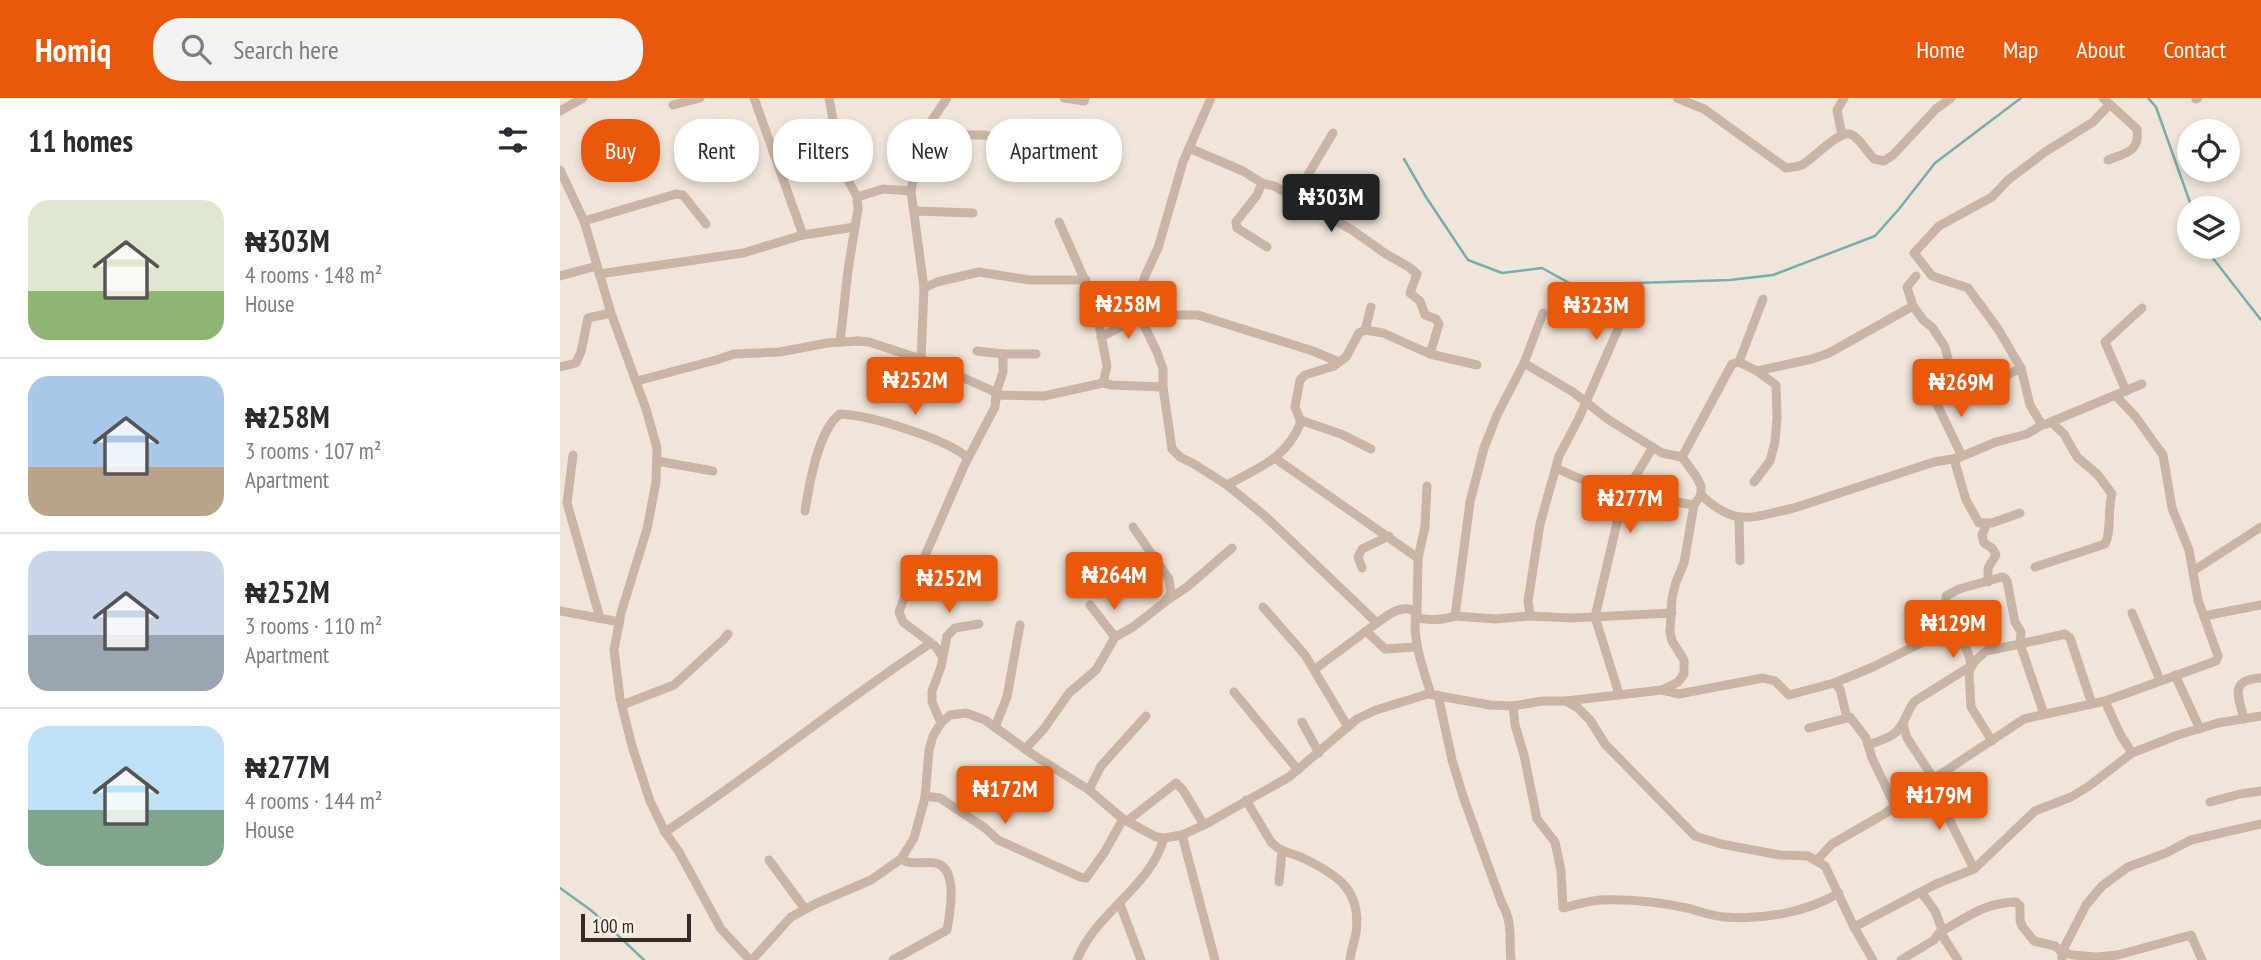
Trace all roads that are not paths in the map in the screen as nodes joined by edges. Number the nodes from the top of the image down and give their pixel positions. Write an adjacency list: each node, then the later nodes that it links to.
1 (583, 98): 16 (street)
2 (700, 98): 14 (street)
3 (754, 98): 34 (street)
4 (829, 98): 27 (street)
5 (947, 98): 17 (street)
6 (1064, 98): 7 (street)
7 (1084, 98)
8 (1211, 98): 20 (street)
9 (1677, 98): 15 (street)
10 (1709, 98): 15 (street)
11 (1844, 98): 19 (street)
12 (1951, 98): 19 (street)
13 (2106, 101): 21 (street); 62 (street)
14 (673, 104)
15 (1704, 109): 19 (street)
16 (560, 111)
17 (933, 119)
18 (1333, 134): 26 (street)
19 (1842, 135)
20 (1189, 148): 24 (street); 48 (street)
21 (2108, 160)
22 (560, 170): 30 (street)
23 (913, 182): 25 (street)
24 (1262, 183): 26 (street); 35 (street)
25 (911, 191): 27 (street); 28 (street)
26 (1291, 196): 55 (street)
27 (858, 197): 33 (street)
28 (915, 211): 29 (street); 40 (street)
29 (973, 213)
30 (584, 221): 32 (street); 36 (street)
31 (1059, 222): 39 (street)
32 (706, 224)
33 (855, 226): 34 (street); 51 (street)
34 (803, 235): 36 (street)
35 (1267, 247)
36 (598, 270): 37 (street); 46 (street)
37 (560, 276)
38 (1916, 276): 43 (street)
39 (1086, 280): 40 (street); 50 (street)
40 (924, 288): 56 (street)
41 (1633, 295): 72 (street)
42 (1763, 299): 58 (street)
43 (1913, 306): 63 (street); 64 (street)
44 (1371, 307): 49 (street)
45 (2142, 308): 69 (street)
46 (611, 313): 61 (street); 65 (street)
47 (1543, 313): 59 (street)
48 (1140, 317): 50 (street); 57 (street); 68 (street)
49 (1365, 330): 55 (street); 57 (street)
50 (1101, 337): 66 (street)
51 (840, 342): 56 (street); 65 (street)
52 (976, 351): 53 (street)
53 (1003, 354): 54 (street); 70 (street)
54 (1036, 354)
55 (1430, 354): 60 (street)
56 (921, 359): 70 (street)
57 (1339, 362): 73 (street)
58 (1739, 362): 64 (street); 79 (street)
59 (1524, 363): 72 (street); 114 (street)
60 (1478, 365)
61 (560, 367)
62 (2021, 368): 63 (street); 74 (street)
63 (1951, 370): 81 (street)
64 (1757, 371): 85 (street)
65 (636, 381): 82 (street)
66 (1103, 383): 68 (street); 70 (street)
67 (2142, 384): 69 (street)
68 (1163, 387): 86 (street)
69 (2126, 391): 71 (street)
70 (996, 396): 78 (street)
71 (2116, 396): 74 (street); 104 (street)
72 (1586, 402): 75 (street); 83 (street)
73 (1300, 419): 76 (street); 80 (street)
74 (2046, 424): 81 (street); 103 (street)
75 (1653, 447): 79 (street); 88 (street)
76 (1371, 450)
77 (573, 455): 93 (street)
78 (968, 457): 91 (street); 127 (street)
79 (1682, 457): 89 (street)
80 (1276, 459): 86 (street); 98 (street)
81 (1956, 459): 94 (street); 95 (street)
82 (657, 461): 84 (street); 119 (street)
83 (1556, 468): 88 (street); 115 (street)
84 (713, 471)
85 (1754, 482)
86 (1227, 485): 120 (street)
87 (1427, 486): 100 (street)
88 (1625, 494): 90 (street); 117 (street)
89 (1701, 495): 90 (street); 94 (street)
90 (1694, 505): 111 (street)
91 (805, 511)
92 (2020, 513): 95 (street)
93 (565, 517): 118 (street)
94 (1739, 518): 101 (street)
95 (1987, 523): 105 (street)
96 (1133, 527): 106 (street)
97 (2261, 527): 104 (street)
98 (1389, 536): 100 (street); 102 (street)
99 (1232, 548): 106 (street)
100 (1418, 558): 113 (street)
101 (1740, 561)
102 (1362, 568)
103 (2035, 568)
104 (2193, 570): 116 (street)
105 (1988, 582): 123 (street); 128 (street)
106 (1165, 603): 126 (street)
107 (2261, 604): 116 (street)
108 (1090, 605): 126 (street)
109 (1263, 607): 132 (street)
110 (560, 611): 118 (street)
111 (1672, 613): 117 (street); 137 (street)
112 (2133, 613): 135 (street)
113 (1416, 614): 114 (street); 120 (street); 129 (street)
114 (1455, 616): 115 (street)
115 (1530, 616): 117 (street)
116 (2204, 616): 133 (street)
117 (1595, 617): 140 (street)
118 (600, 618): 119 (street)
119 (620, 622): 144 (street)
120 (1377, 622): 124 (street)
121 (979, 624): 130 (street)
122 (1020, 625): 154 (street)
123 (1955, 625): 131 (street); 136 (street)
124 (1366, 631): 129 (street); 132 (street)
125 (728, 634): 144 (street)
126 (1115, 637): 160 (street)
127 (931, 643): 130 (street); 174 (street)
128 (2020, 644): 131 (street); 143 (street); 146 (street)
129 (1418, 647): 139 (street)
130 (942, 656): 152 (street)
131 (1971, 666): 153 (street); 158 (street)
132 (1315, 669): 155 (street)
133 (2175, 675): 135 (street); 157 (street)
134 (2261, 677): 150 (street)
135 (2160, 680): 142 (street)
136 (1834, 683): 137 (street); 149 (street)
137 (1662, 690): 140 (street)
138 (1234, 691): 163 (street)
139 (1434, 694): 145 (street); 155 (street); 196 (street)
140 (1619, 694): 141 (street)
141 (1566, 701): 145 (street); 180 (street)
142 (2105, 701): 143 (street); 162 (street)
143 (2092, 704): 146 (street)
144 (622, 705): 174 (street)
145 (1513, 706): 184 (street)
146 (2044, 714): 158 (street)
147 (1146, 716): 165 (street)
148 (2261, 716): 150 (street)
149 (1847, 718): 156 (street); 159 (street)
150 (2244, 719): 157 (street)
151 (1302, 722): 161 (street)
152 (941, 723): 154 (street); 167 (street)
153 (1903, 724): 159 (street); 164 (street)
154 (995, 727): 160 (street)
155 (1348, 727): 161 (street)
156 (1809, 728)
157 (2200, 729): 162 (street)
158 (1992, 741): 164 (street)
159 (1867, 745): 170 (street)
160 (1026, 749): 165 (street)
161 (1319, 753): 163 (street)
162 (2132, 753): 181 (street)
163 (1298, 770): 168 (street)
164 (1930, 782): 170 (street); 181 (street)
165 (1089, 790): 171 (street)
166 (2261, 790): 169 (street)
167 (925, 796): 171 (street); 178 (street)
168 (1246, 800): 173 (street); 177 (street)
169 (2210, 802)
170 (1895, 806): 180 (street)
171 (1125, 820): 173 (street); 176 (street)
172 (2261, 824): 189 (street)
173 (1204, 825): 175 (street)
174 (665, 832): 190 (street)
175 (1182, 835): 176 (street); 194 (street)
176 (1164, 838): 185 (street)
177 (1282, 851): 182 (street); 195 (street)
178 (901, 859): 186 (street); 191 (street)
179 (769, 860): 186 (street)
180 (1816, 860): 184 (street)
181 (1974, 869): 183 (street)
182 (1279, 882)
183 (1921, 892): 187 (street); 188 (street)
184 (1839, 893): 187 (street)
185 (1120, 904): 192 (street); 193 (street)
186 (805, 909): 190 (street)
187 (1854, 927): 197 (street)
188 (1941, 932): 189 (street); 198 (street); 199 (street)
189 (2062, 956): 200 (street)
190 (751, 960)
191 (893, 960)
192 (1077, 960)
193 (1141, 960)
194 (1215, 960)
195 (1350, 960)
196 (1511, 960)
197 (1873, 960)
198 (1901, 960)
199 (1958, 960)
200 (2202, 960)

